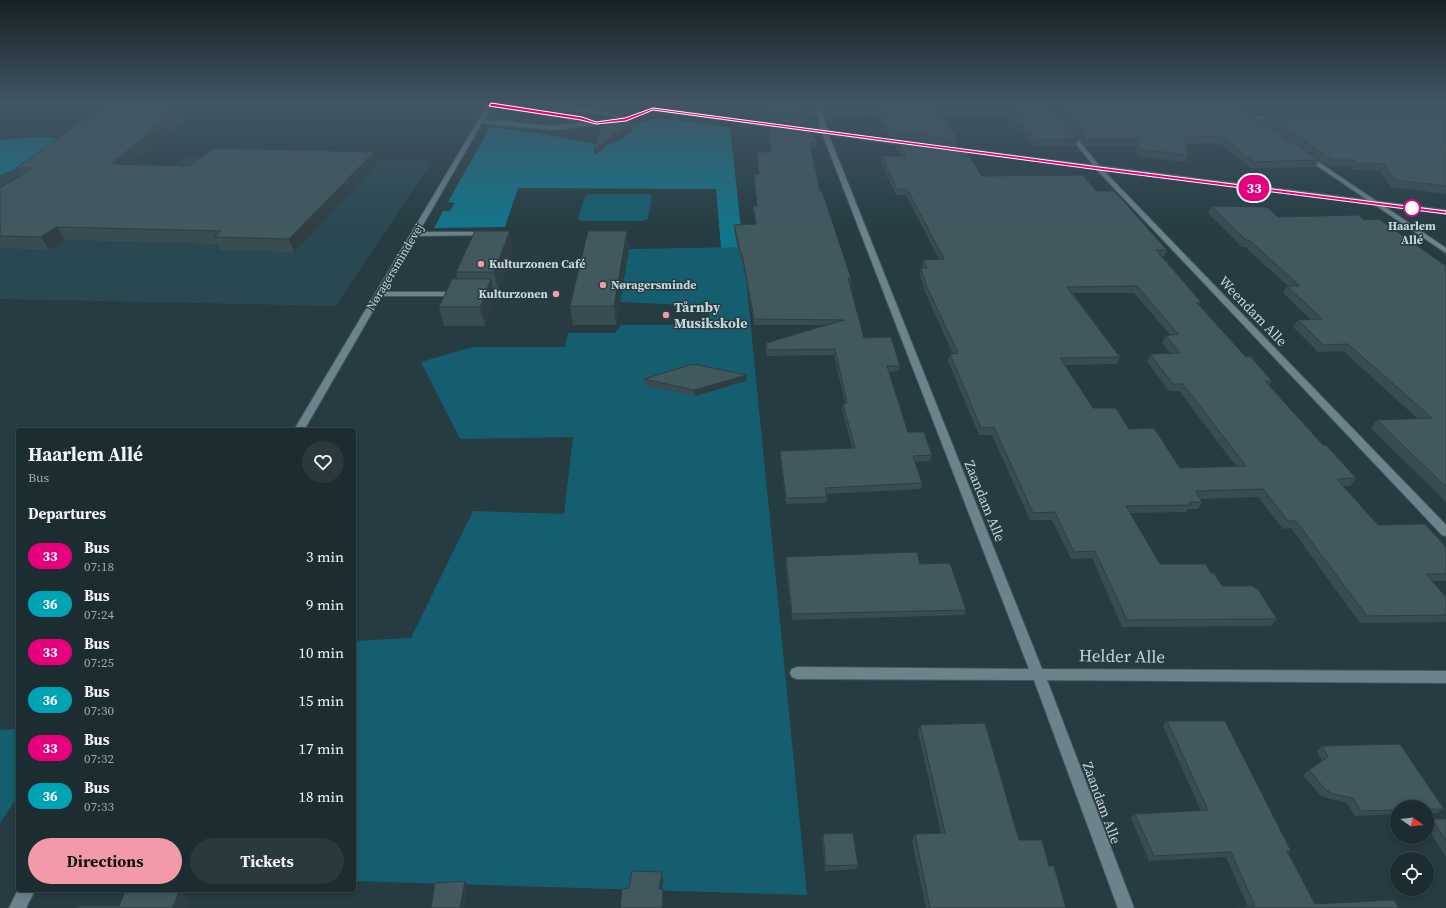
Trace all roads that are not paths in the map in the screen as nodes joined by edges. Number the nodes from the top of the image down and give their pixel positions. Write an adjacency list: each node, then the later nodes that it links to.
1 (466, 146): 9 (street, Nøragersmindevej)
2 (830, 146): 17 (street, Zaandam Alle)
3 (1081, 146): 6 (street, Weendam Alle)
4 (942, 148): 6 (street)
5 (1300, 152): 7 (street)
6 (1099, 169): 7 (street); 15 (street, Weendam Alle)
7 (1376, 203): 8 (street); 11 (street)
8 (1446, 212)
9 (414, 234): 10 (street); 12 (street, Nøragersmindevej)
10 (492, 234)
11 (1446, 251)
12 (379, 294): 13 (street); 14 (street, Nøragersmindevej)
13 (530, 294)
14 (299, 428)
15 (1446, 532)
16 (797, 673): 17 (street, Helder Alle)
17 (1038, 674): 18 (street, Helder Alle); 21 (street, Zaandam Alle)
18 (1446, 677)
19 (26, 892): 20 (street)
20 (17, 908)
21 (1126, 908)

